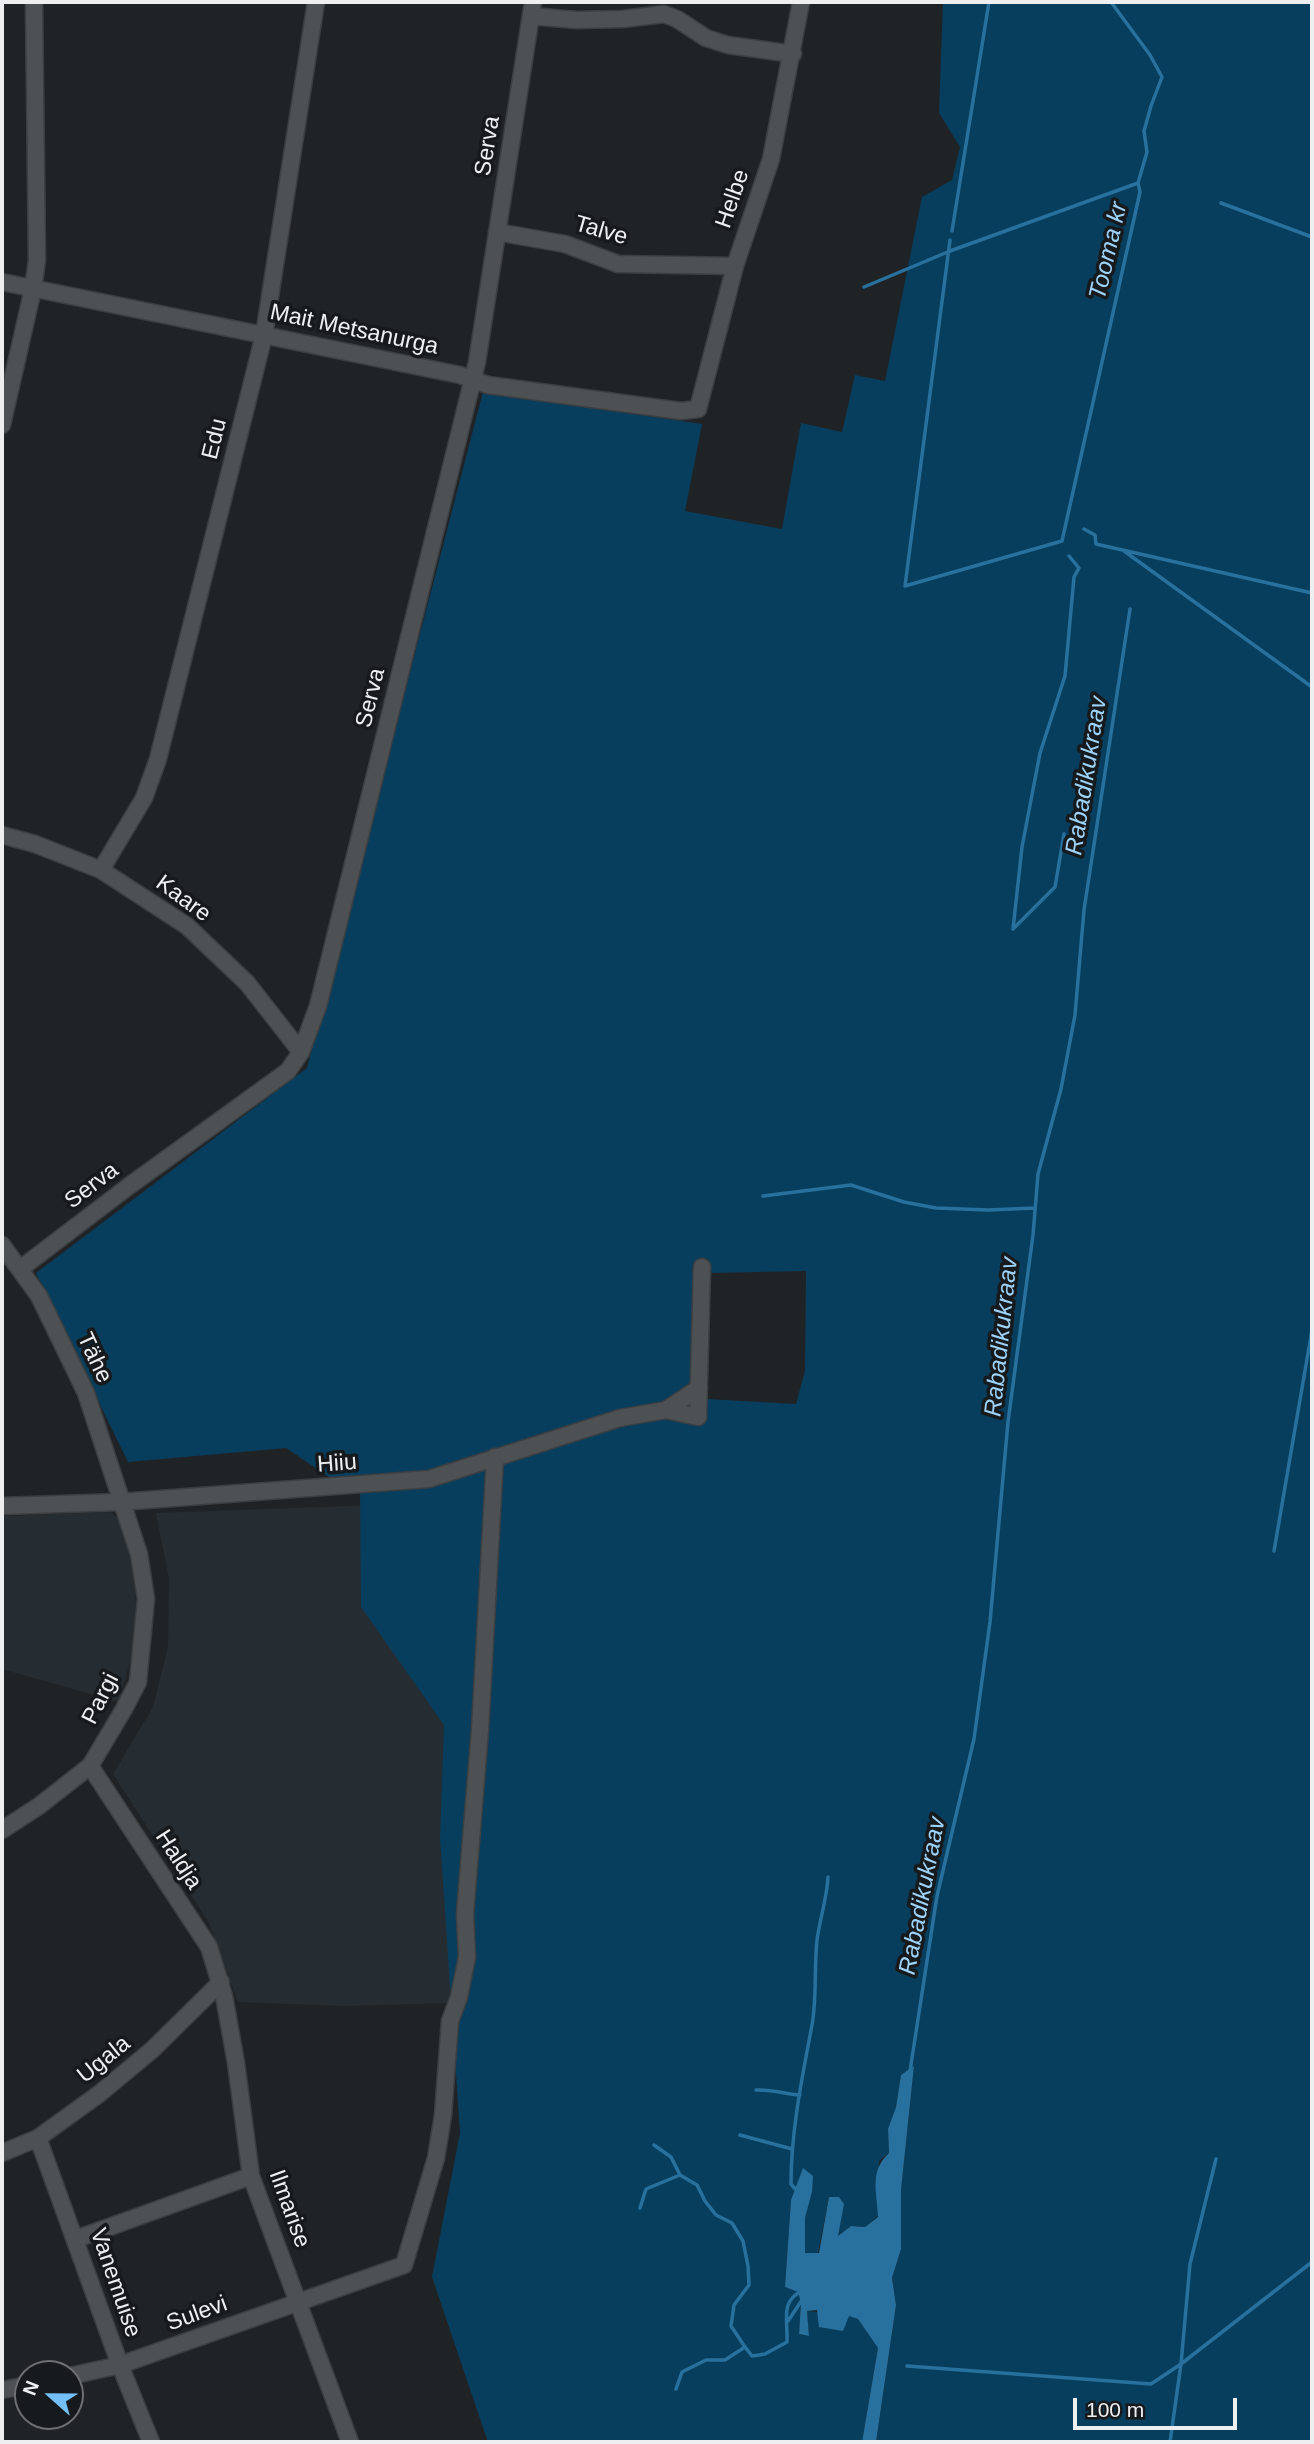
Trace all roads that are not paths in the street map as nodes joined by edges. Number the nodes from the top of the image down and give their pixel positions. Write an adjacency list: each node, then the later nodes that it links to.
1 (34, 2): 9 (street)
2 (316, 2): 10 (street, Edu)
3 (801, 2): 5 (street, Helbe)
4 (532, 9): 5 (street); 6 (street, Serva)
5 (793, 54): 7 (street, Helbe)
6 (498, 232): 7 (street, Talve); 11 (street, Serva)
7 (735, 266): 12 (street, Helbe)
8 (2, 282): 9 (street, Mait Metsanurga)
9 (33, 289): 10 (street, Mait Metsanurga); 13 (street)
10 (264, 335): 11 (street, Mait Metsanurga); 15 (street, Edu)
11 (473, 380): 12 (street, Mait Metsanurga); 16 (street, Serva)
12 (698, 409)
13 (2, 425)
14 (2, 835): 15 (street, Kaare)
15 (101, 870): 16 (street, Kaare)
16 (301, 1052): 19 (street, Serva)
17 (2, 1245): 19 (street, Tähe)
18 (702, 1267): 20 (street, Hiiu)
19 (20, 1269): 23 (street, Tähe)
20 (699, 1388): 21 (street, Hiiu); 21 (street, Hiiu)
21 (666, 1410): 22 (street, Hiiu)
22 (495, 1457): 23 (street, Hiiu); 32 (street, Sulevi)
23 (120, 1502): 24 (street, Hiiu); 25 (street, Pargi)
24 (2, 1506)
25 (90, 1766): 26 (street, Pargi); 27 (street, Haldja)
26 (2, 1830)
27 (221, 1982): 28 (street, Ugala); 30 (street, Ilmarise)
28 (38, 2138): 29 (street, Ugala); 31 (street, Vanemuise)
29 (2, 2152)
30 (251, 2176): 31 (street); 32 (street, Ilmarise)
31 (76, 2239): 33 (street, Vanemuise)
32 (299, 2301): 33 (street, Sulevi); 36 (street, Ilmarise)
33 (120, 2365): 34 (street, Sulevi); 35 (street, Vanemuise)
34 (84, 2373)
35 (151, 2442)
36 (350, 2442)

